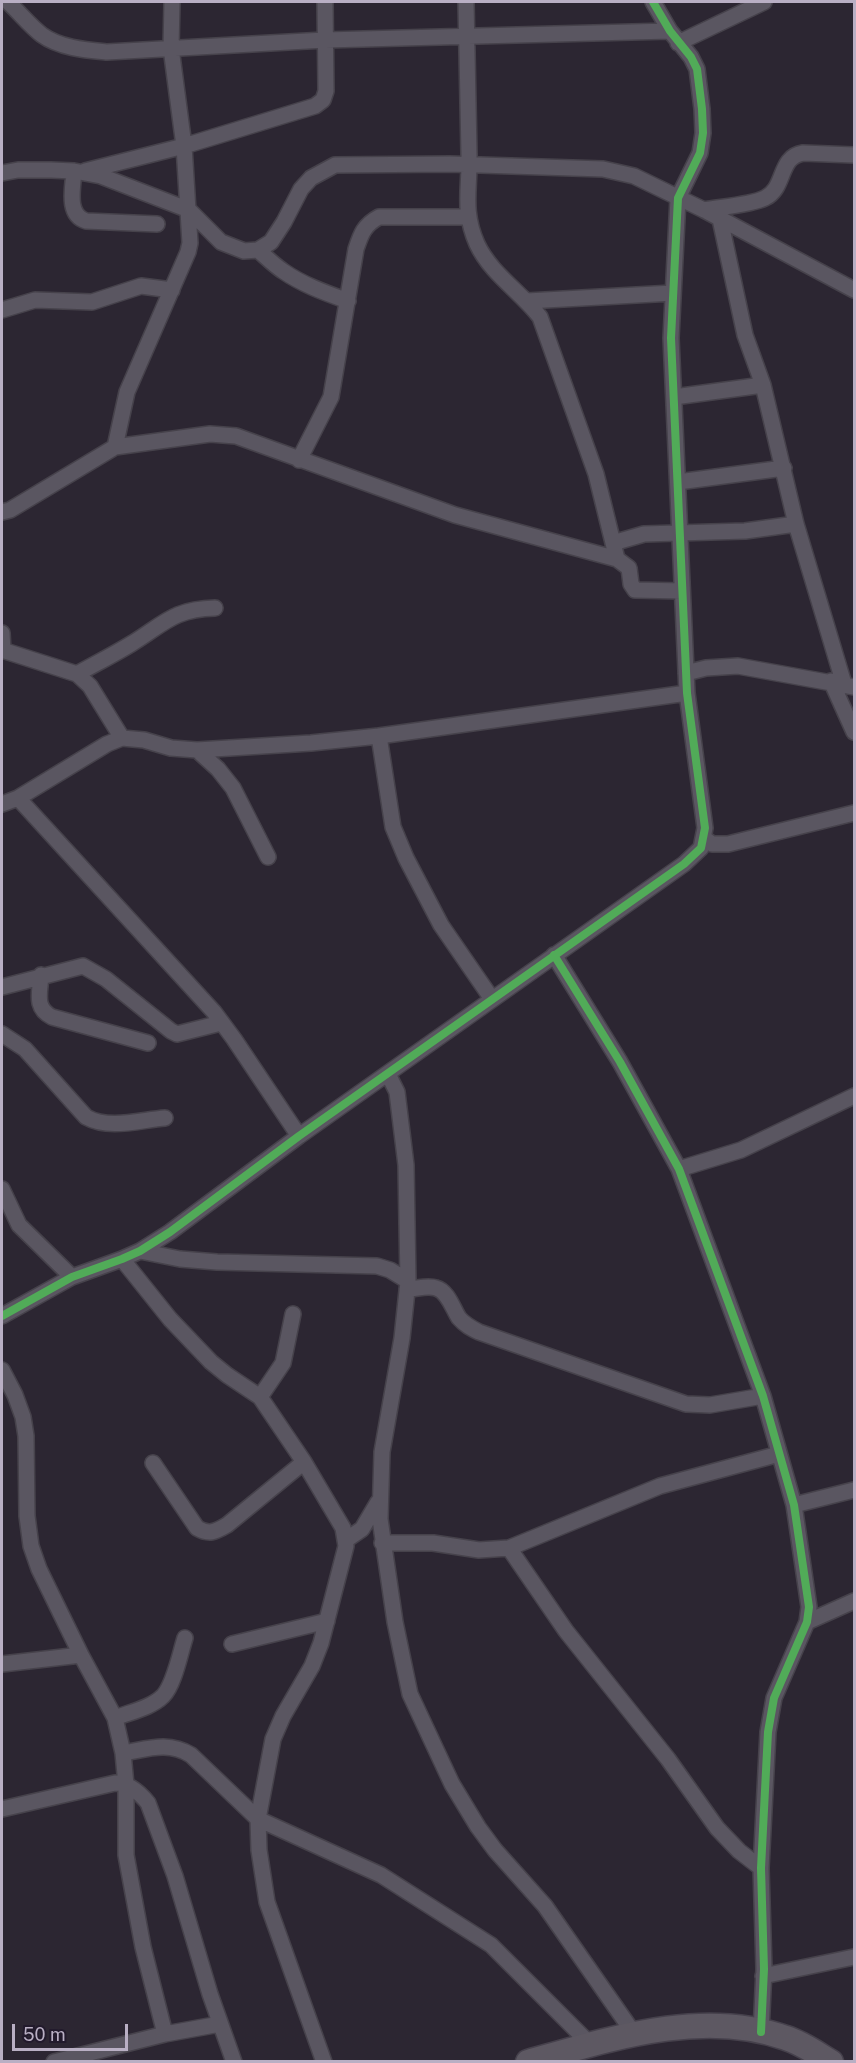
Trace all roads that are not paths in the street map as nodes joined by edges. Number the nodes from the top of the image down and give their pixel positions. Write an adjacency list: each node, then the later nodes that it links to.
1 (8, 2): 10 (street)
2 (172, 2): 10 (street)
3 (325, 2): 9 (street)
4 (466, 2): 7 (street)
5 (653, 2): 8 (street)
6 (764, 2): 8 (street)
7 (467, 36): 8 (street); 9 (street); 13 (street)
8 (674, 37): 16 (street)
9 (325, 40): 10 (street); 11 (street)
10 (171, 48): 11 (street)
11 (184, 146): 14 (street); 17 (street)
12 (855, 155): 18 (street)
13 (470, 165): 16 (street); 19 (street); 22 (street)
14 (78, 171): 15 (street); 17 (street); 21 (street)
15 (2, 173)
16 (678, 198): 18 (street); 25 (street)
17 (189, 210): 22 (street); 23 (street)
18 (704, 210): 20 (street)
19 (468, 217): 26 (street); 27 (street)
20 (720, 219): 24 (street); 29 (street)
21 (157, 224)
22 (258, 250): 26 (street)
23 (172, 290): 28 (street); 31 (street)
24 (855, 290)
25 (673, 293): 27 (street); 30 (street)
26 (348, 301): 32 (street)
27 (527, 301): 38 (street)
28 (2, 310)
29 (763, 385): 30 (street); 33 (street)
30 (674, 397): 34 (street)
31 (115, 447): 32 (street); 35 (street)
32 (299, 460): 39 (street)
33 (784, 468): 34 (street); 36 (street)
34 (678, 482): 37 (street)
35 (2, 512)
36 (796, 524): 37 (street); 46 (street)
37 (680, 534): 38 (street); 40 (street)
38 (613, 543): 39 (street)
39 (617, 560): 40 (street)
40 (682, 591): 44 (street)
41 (215, 608): 45 (street)
42 (2, 633): 43 (street)
43 (2, 650): 45 (street)
44 (686, 673): 46 (street); 47 (street)
45 (77, 674): 50 (street)
46 (843, 684): 48 (street)
47 (687, 693): 49 (street); 55 (street)
48 (855, 732)
49 (379, 736): 51 (street); 60 (street)
50 (122, 738): 51 (street); 52 (street)
51 (197, 750): 56 (street)
52 (18, 798): 53 (street); 61 (street)
53 (2, 804)
54 (855, 813): 55 (street)
55 (704, 837): 57 (street)
56 (268, 857)
57 (554, 955): 60 (street); 68 (street)
58 (41, 975): 59 (street); 61 (street); 63 (street)
59 (2, 987)
60 (492, 999): 64 (street)
61 (221, 1023): 67 (street)
62 (2, 1034): 66 (street)
63 (148, 1043)
64 (388, 1074): 67 (street); 73 (street)
65 (853, 1102): 68 (street)
66 (165, 1118)
67 (299, 1136): 70 (street)
68 (679, 1169): 78 (street)
69 (2, 1189): 72 (street)
70 (140, 1251): 71 (street); 73 (street)
71 (122, 1260): 72 (street); 77 (street)
72 (72, 1277): 75 (street)
73 (408, 1285): 78 (street); 83 (street)
74 (293, 1314): 77 (street)
75 (2, 1316)
76 (2, 1370): 93 (street)
77 (260, 1396): 80 (street)
78 (763, 1396): 79 (street)
79 (779, 1454): 84 (street); 87 (street)
80 (304, 1462): 81 (street); 85 (street)
81 (153, 1463)
82 (855, 1490): 84 (street)
83 (381, 1498): 85 (street); 86 (street)
84 (794, 1505): 90 (street)
85 (346, 1540): 89 (street)
86 (382, 1543): 87 (street); 106 (street)
87 (509, 1548): 100 (street)
88 (855, 1600): 90 (street)
89 (327, 1621): 92 (street); 99 (street)
90 (807, 1622): 100 (street)
91 (185, 1638): 95 (street)
92 (232, 1644)
93 (81, 1655): 94 (street); 95 (street)
94 (2, 1664)
95 (115, 1718): 96 (street)
96 (123, 1753): 97 (street); 99 (street)
97 (126, 1785): 98 (street); 103 (street); 105 (street)
98 (2, 1809)
99 (258, 1819): 107 (street); 110 (street)
100 (761, 1868): 102 (street)
101 (855, 1957): 102 (street)
102 (763, 1976): 104 (street)
103 (220, 2024): 105 (street); 109 (street)
104 (761, 2032): 106 (main road); 112 (main road)
105 (165, 2034): 108 (street)
106 (635, 2035): 107 (main road)
107 (590, 2044): 111 (main road)
108 (54, 2061)
109 (234, 2061)
110 (324, 2061)
111 (528, 2061)
112 (831, 2061)

